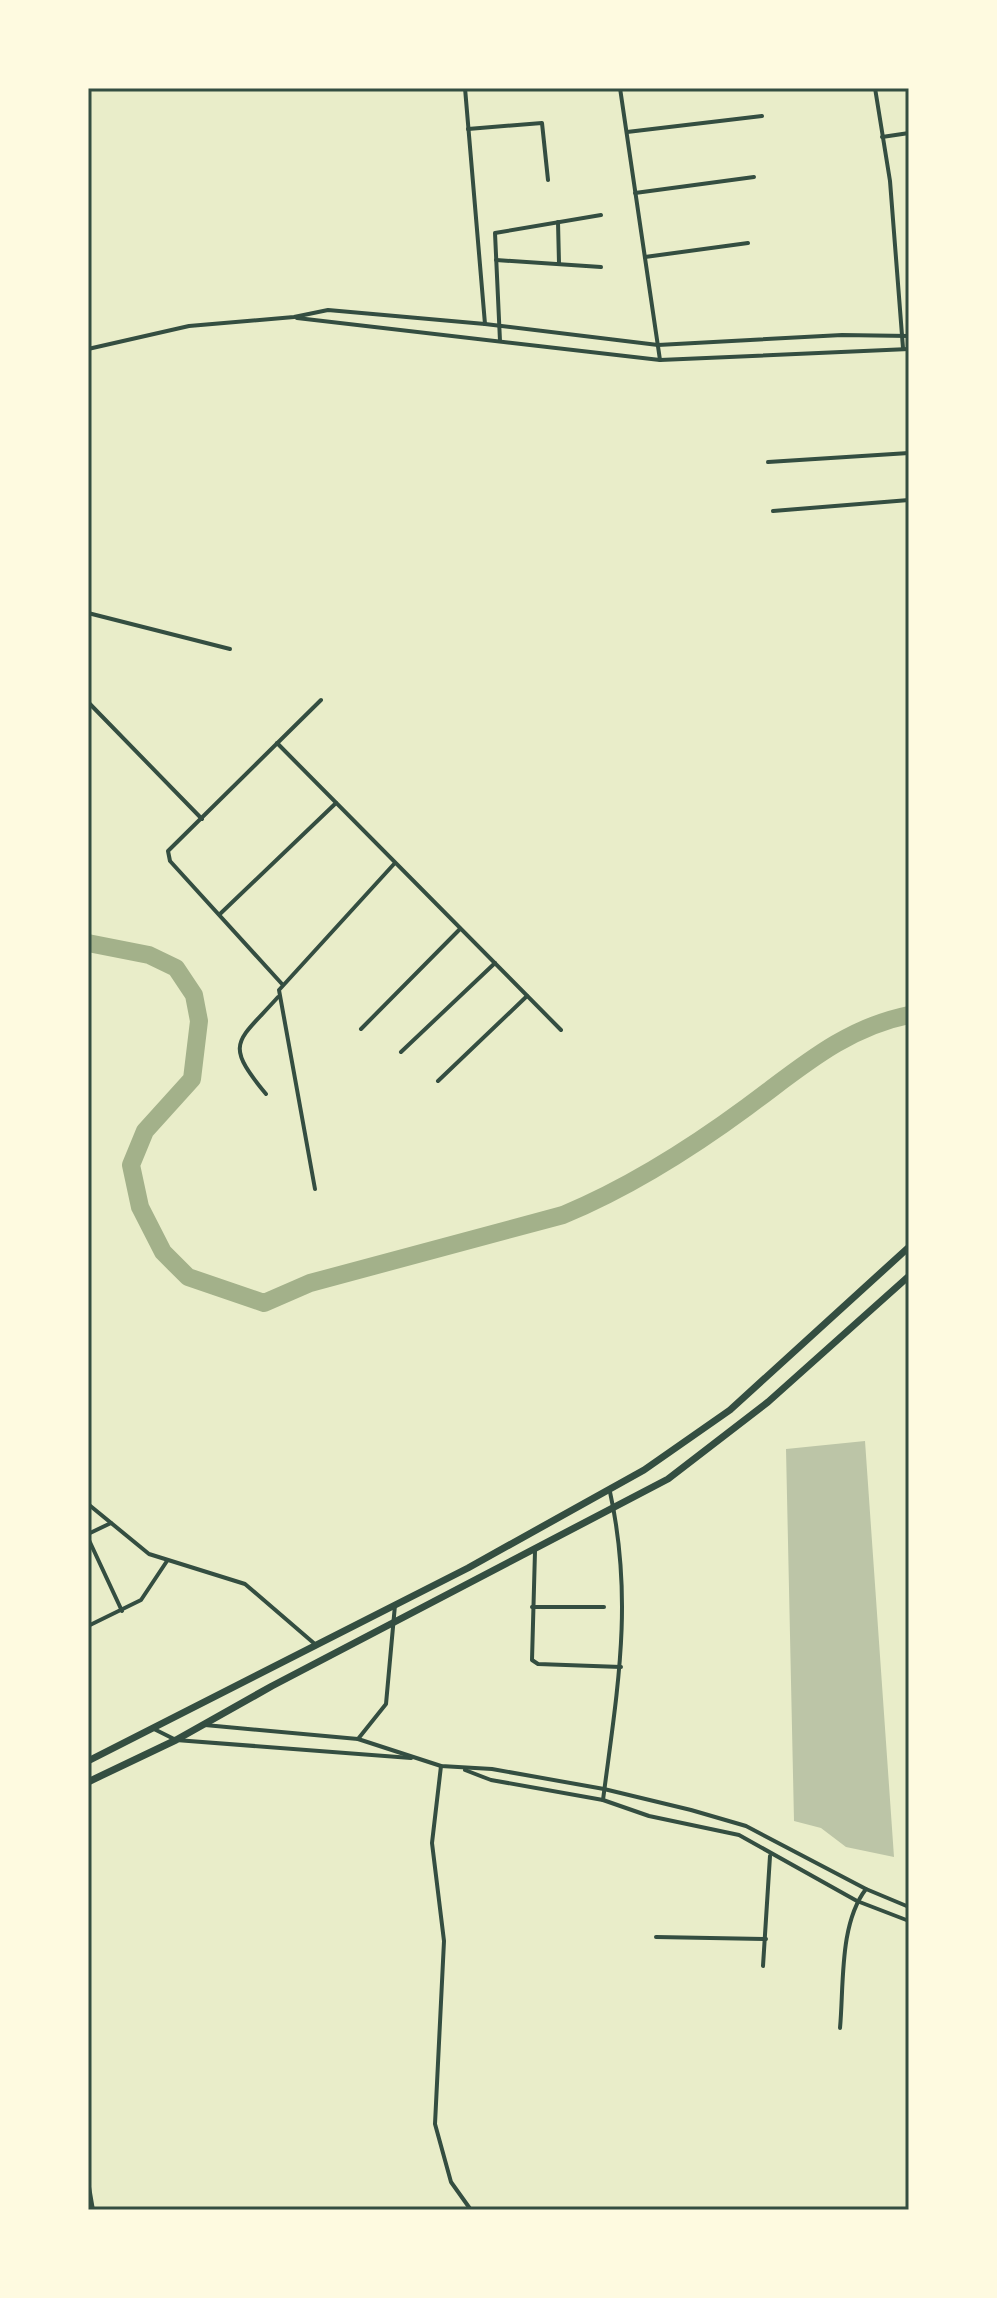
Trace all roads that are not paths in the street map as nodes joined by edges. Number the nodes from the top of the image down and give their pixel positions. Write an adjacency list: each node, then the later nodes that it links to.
1 (465, 88): 5 (street)
2 (620, 88): 6 (street)
3 (875, 88): 8 (street)
4 (762, 116): 6 (street)
5 (468, 129): 10 (street); 20 (street)
6 (627, 132): 11 (street)
7 (909, 133): 8 (street)
8 (882, 137): 22 (street)
9 (754, 177): 11 (street)
10 (548, 180)
11 (635, 193): 15 (street)
12 (601, 215): 13 (street)
13 (558, 222): 16 (street); 17 (street)
14 (748, 243): 15 (street)
15 (645, 257): 25 (street)
16 (496, 260): 17 (street); 21 (street)
17 (559, 263): 18 (street)
18 (601, 267)
19 (294, 317): 20 (street); 24 (street); 27 (street)
20 (485, 324): 21 (street)
21 (500, 327): 24 (street); 25 (street)
22 (902, 336): 23 (street); 25 (street); 26 (street)
23 (909, 336)
24 (500, 341): 28 (street)
25 (658, 345): 28 (street)
26 (906, 348): 28 (street)
27 (88, 349)
28 (660, 360)
29 (909, 453): 30 (street)
30 (768, 462)
31 (909, 500): 32 (street)
32 (773, 511)
33 (88, 613): 34 (street)
34 (230, 649)
35 (321, 700): 37 (street)
36 (88, 702): 39 (street)
37 (277, 743): 38 (street); 39 (street)
38 (336, 803): 40 (street); 41 (street)
39 (202, 819): 41 (street)
40 (395, 863): 42 (street); 44 (street)
41 (221, 913): 44 (street)
42 (460, 929): 43 (street); 47 (street)
43 (495, 963): 45 (street); 49 (street)
44 (282, 984): 46 (street)
45 (527, 996): 48 (street); 50 (street)
46 (278, 997): 51 (street); 52 (street)
47 (361, 1029)
48 (561, 1030)
49 (401, 1052)
50 (438, 1081)
51 (266, 1094)
52 (315, 1189)
53 (909, 1247): 55 (main road)
54 (909, 1276): 57 (main road)
55 (610, 1492): 57 (street); 62 (main road)
56 (88, 1504): 58 (street)
57 (614, 1509): 60 (main road); 69 (street)
58 (111, 1523): 59 (street); 61 (street)
59 (88, 1536): 65 (street)
60 (535, 1551): 63 (street); 66 (main road)
61 (167, 1561): 65 (street); 68 (street)
62 (395, 1605): 66 (street); 68 (main road)
63 (532, 1607): 64 (street); 69 (street)
64 (604, 1607)
65 (122, 1611): 67 (street)
66 (395, 1622): 70 (main road); 72 (street)
67 (88, 1626)
68 (316, 1645): 71 (main road)
69 (621, 1667): 79 (street)
70 (203, 1725): 72 (street); 73 (main road)
71 (154, 1729): 73 (street); 75 (main road)
72 (358, 1739): 74 (street)
73 (176, 1740): 74 (street); 78 (main road)
74 (418, 1759): 76 (street)
75 (88, 1761)
76 (441, 1766): 77 (street); 92 (street)
77 (463, 1770): 79 (street); 80 (street)
78 (88, 1782)
79 (604, 1789): 80 (street); 82 (street)
80 (603, 1800): 81 (street)
81 (770, 1856): 83 (street); 87 (street)
82 (866, 1889): 83 (street); 84 (street)
83 (857, 1901): 85 (street); 89 (street)
84 (909, 1907)
85 (909, 1921)
86 (656, 1937): 87 (street)
87 (766, 1939): 88 (street)
88 (763, 1966)
89 (840, 2028)
90 (88, 2181): 91 (street)
91 (93, 2210)
92 (471, 2210)

